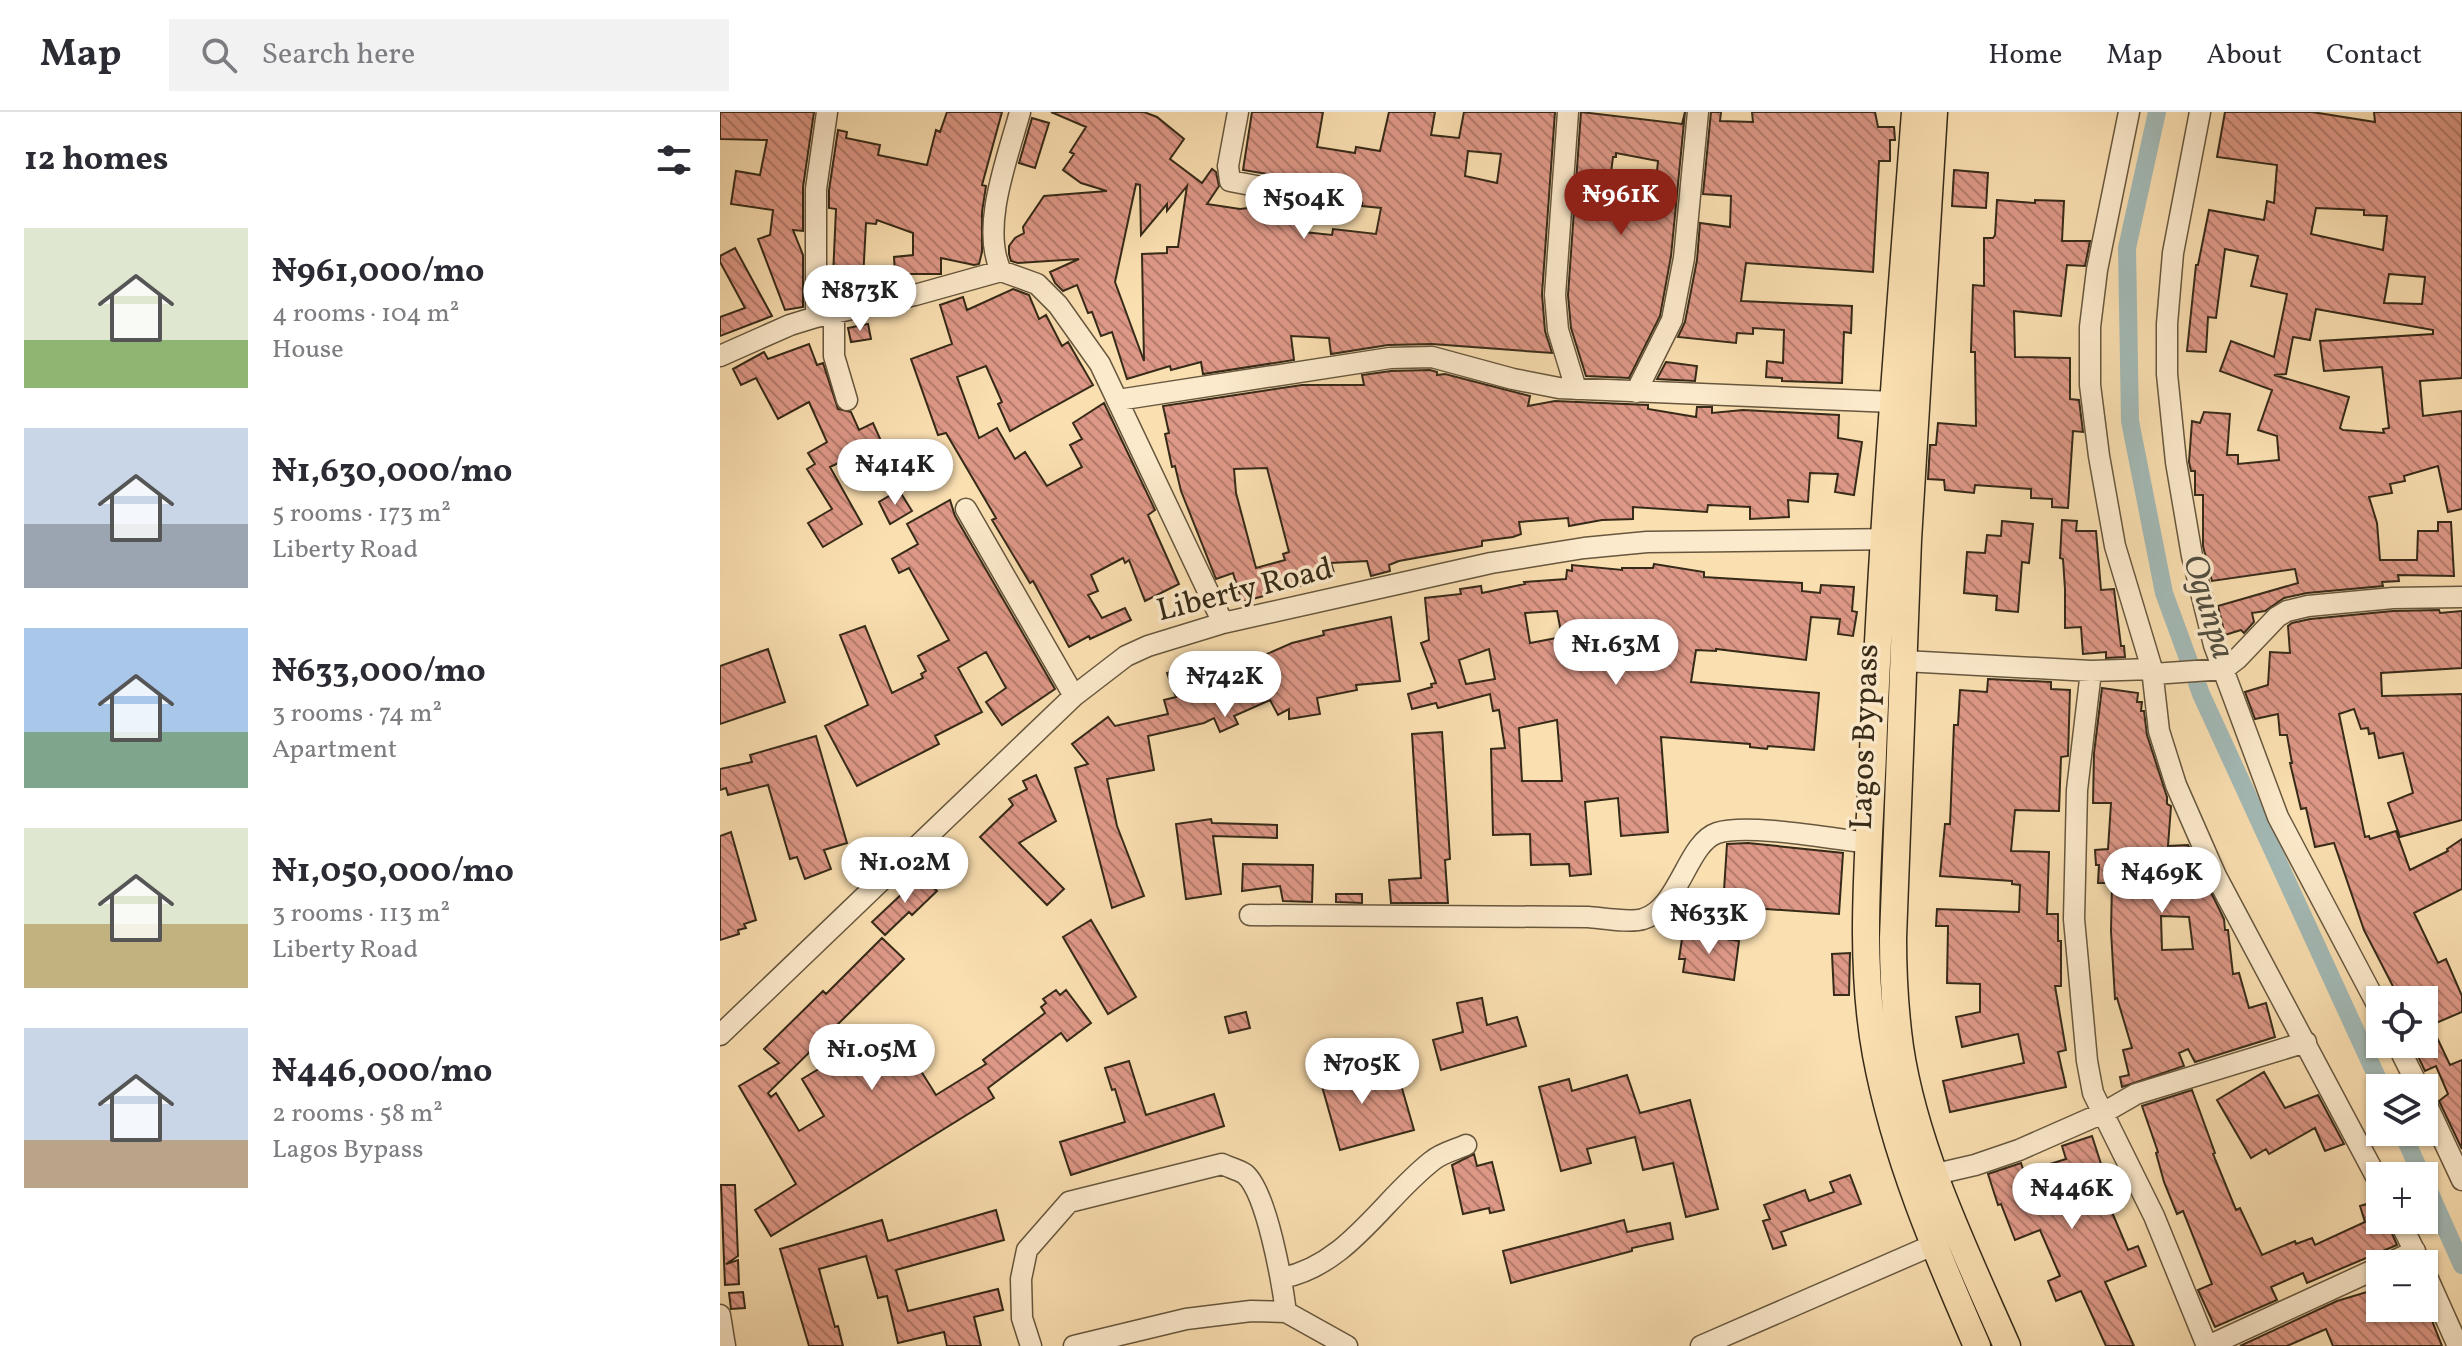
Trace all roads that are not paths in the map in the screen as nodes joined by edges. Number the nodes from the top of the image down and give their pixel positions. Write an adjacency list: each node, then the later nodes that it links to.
1 (827, 112): 12 (street)
2 (1020, 112): 11 (street)
3 (1238, 112): 10 (street)
4 (1568, 112): 14 (street)
5 (1698, 112): 15 (street)
6 (1915, 112): 18 (main road, Lagos Bypass)
7 (1934, 112): 20 (main road, Lagos Bypass)
8 (2129, 112): 26 (street)
9 (2200, 112): 24 (street)
10 (1325, 199)
11 (1001, 271): 12 (street); 17 (street)
12 (825, 314): 13 (street); 16 (street)
13 (720, 356)
14 (1576, 389): 15 (street); 17 (street)
15 (1636, 392): 18 (street)
16 (847, 400)
17 (1118, 400): 22 (street)
18 (1893, 402): 20 (main road, Lagos Bypass)
19 (966, 509): 27 (street)
20 (1896, 539): 22 (street, Liberty Road); 23 (main road, Lagos Bypass); 28 (main road, Lagos Bypass)
21 (2462, 597): 24 (street)
22 (1223, 623): 27 (street, Liberty Road)
23 (1904, 661): 25 (street); 37 (main road, Lagos Bypass)
24 (2221, 670): 26 (street); 30 (street)
25 (2091, 671): 26 (street); 33 (street)
26 (2153, 671): 32 (street)
27 (1074, 696): 31 (street, Liberty Road)
28 (1869, 843): 29 (street); 39 (main road, Lagos Bypass)
29 (1250, 915)
30 (2367, 986)
31 (720, 1034)
32 (2306, 1042): 33 (street); 36 (street)
33 (2103, 1113): 37 (street); 52 (street)
34 (2438, 1129): 38 (street)
35 (1466, 1145): 41 (street)
36 (2369, 1162)
37 (1936, 1174): 51 (main road, Lagos Bypass)
38 (2462, 1180)
39 (1933, 1245): 49 (street); 50 (main road, Lagos Bypass)
40 (2366, 1273): 52 (street)
41 (1282, 1278): 43 (street); 46 (street)
42 (2438, 1301): 53 (street)
43 (1286, 1312): 47 (street); 48 (street)
44 (720, 1315): 45 (street)
45 (725, 1346)
46 (1031, 1346)
47 (1074, 1346)
48 (1347, 1346)
49 (1701, 1346)
50 (1977, 1346)
51 (2007, 1346)
52 (2208, 1346)
53 (2458, 1346)

